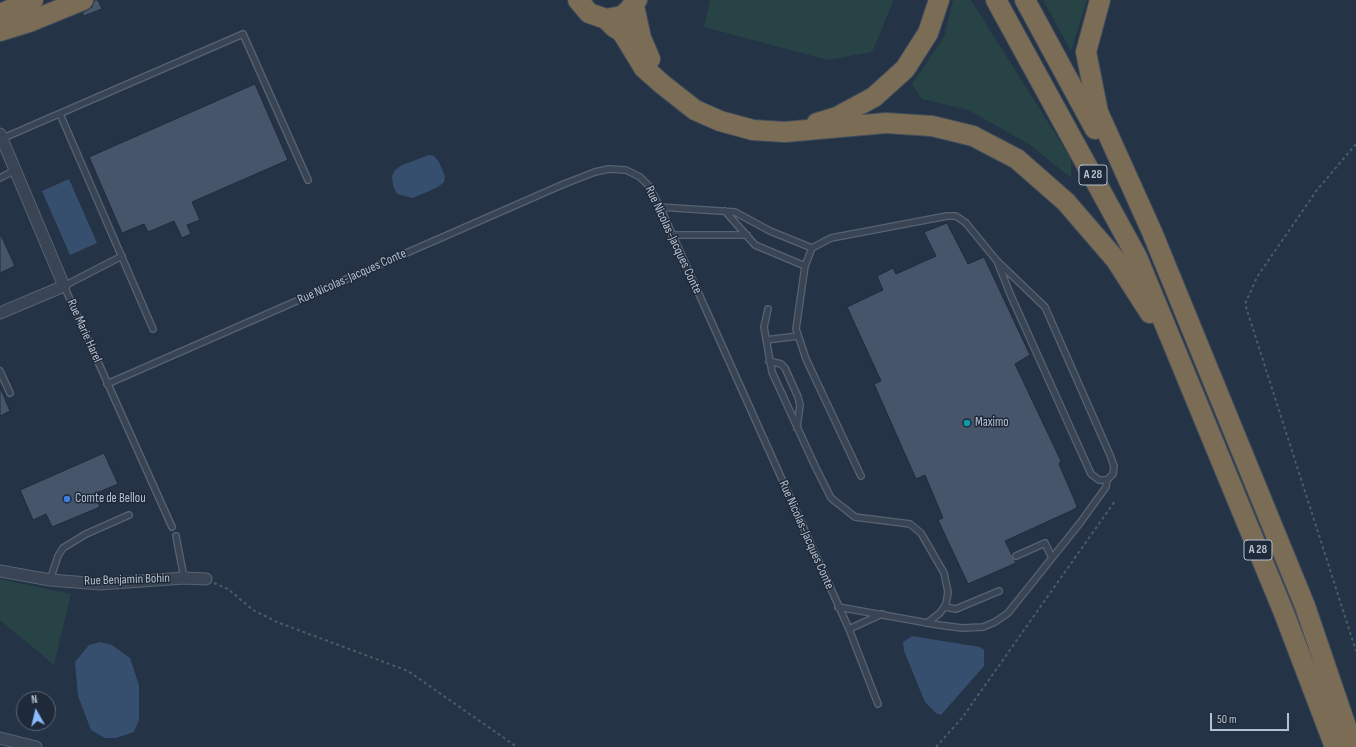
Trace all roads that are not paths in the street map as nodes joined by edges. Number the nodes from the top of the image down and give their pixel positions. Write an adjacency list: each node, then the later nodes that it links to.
1 (33, 0): 9 (highway)
2 (83, 0): 11 (highway)
3 (578, 0): 10 (highway)
4 (939, 0): 8 (highway)
5 (996, 0): 32 (highway, A 28)
6 (1025, 0): 19 (highway, A 28)
7 (1100, 0): 19 (highway)
8 (636, 3): 10 (highway)
9 (0, 14)
10 (606, 19): 32 (highway)
11 (0, 31)
12 (60, 114): 13 (lane); 16 (lane); 23 (lane)
13 (1, 138): 14 (street, Rue Marie Harel)
14 (15, 170): 15 (lane); 26 (street, Rue Marie Harel)
15 (0, 178)
16 (308, 180)
17 (660, 207): 18 (lane); 20 (lane, Rue Nicolas-Jacques Conte); 35 (lane, Rue Nicolas-Jacques Conte)
18 (725, 211): 21 (lane); 22 (lane)
19 (1152, 232): 59 (highway, A 28)
20 (672, 235): 21 (lane); 50 (lane, Rue Nicolas-Jacques Conte)
21 (747, 235): 25 (lane)
22 (812, 248): 24 (lane); 25 (lane)
23 (122, 256): 26 (lane); 29 (lane)
24 (998, 260): 39 (lane); 39 (lane)
25 (805, 266): 30 (lane)
26 (64, 286): 28 (street); 35 (lane, Rue Marie Harel)
27 (768, 309): 31 (lane)
28 (0, 313)
29 (153, 329)
30 (798, 336): 31 (lane); 38 (lane)
31 (766, 340): 33 (lane)
32 (1178, 355): 58 (highway, A 28)
33 (769, 361): 37 (lane); 37 (lane)
34 (0, 371): 36 (lane)
35 (107, 384): 41 (lane, Rue Marie Harel)
36 (10, 393)
37 (797, 428): 51 (lane)
38 (861, 476)
39 (1107, 480): 44 (lane)
40 (129, 515): 47 (lane)
41 (172, 527)
42 (176, 536): 46 (lane)
43 (1016, 556): 44 (lane)
44 (1052, 558): 53 (lane)
45 (0, 571): 47 (street, Rue Benjamin Bohin)
46 (184, 578): 47 (street, Rue Benjamin Bohin); 48 (street, Rue Benjamin Bohin)
47 (50, 580)
48 (206, 580)
49 (999, 591): 51 (lane)
50 (838, 606): 52 (lane); 54 (lane, Rue Nicolas-Jacques Conte)
51 (944, 607): 53 (lane)
52 (883, 614): 53 (lane); 54 (lane)
53 (927, 623)
54 (848, 629): 55 (lane, Rue Nicolas-Jacques Conte)
55 (878, 704)
56 (0, 738): 57 (street)
57 (36, 747)
58 (1335, 747)
59 (1353, 747)

